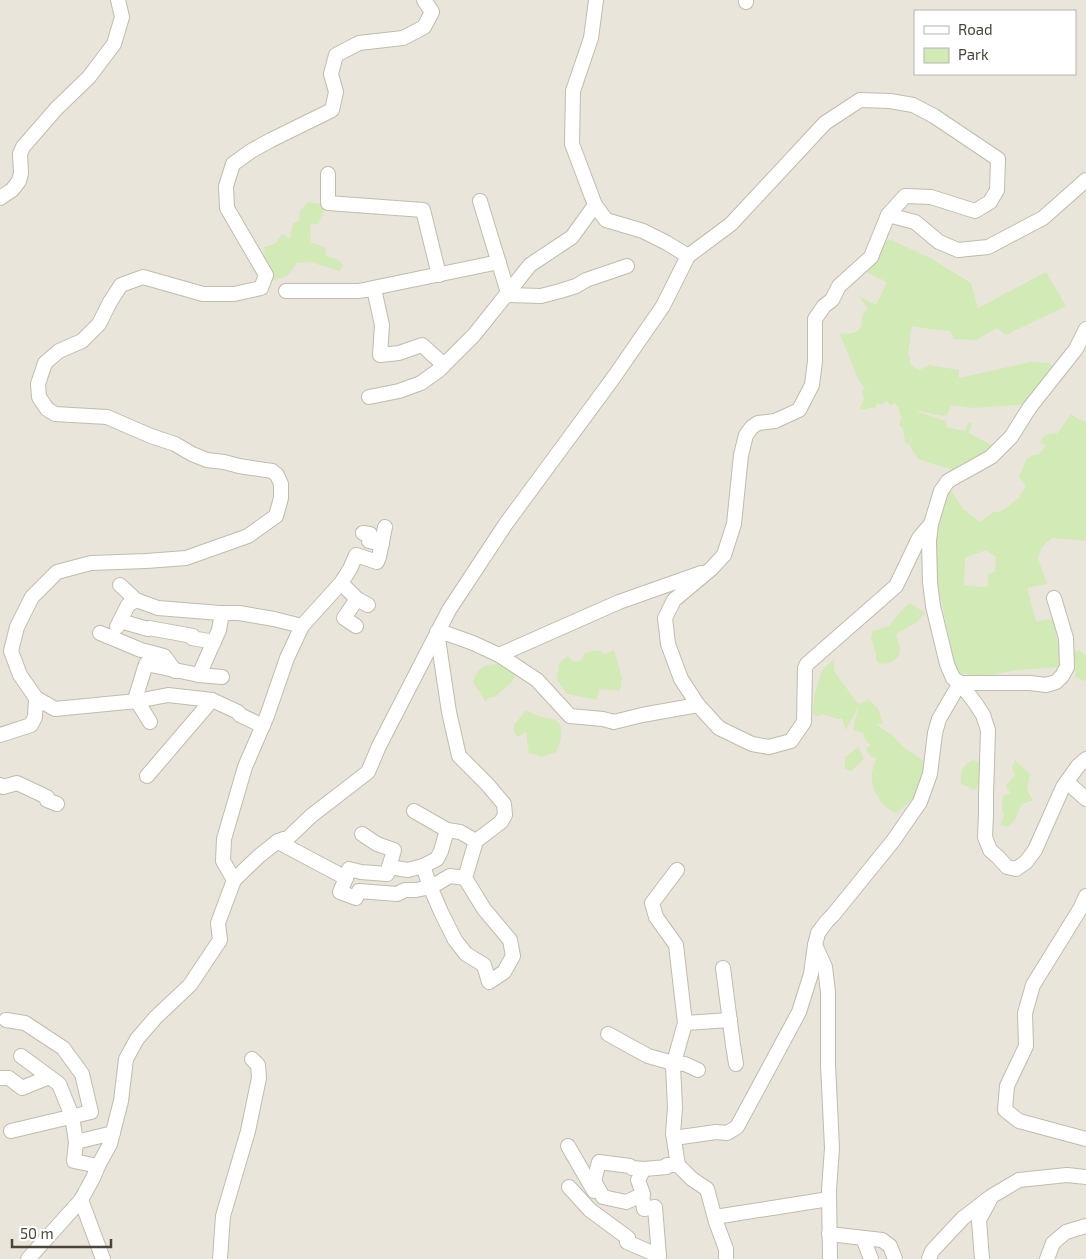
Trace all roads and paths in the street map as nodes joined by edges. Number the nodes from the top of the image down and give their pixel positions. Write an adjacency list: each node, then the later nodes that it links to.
1 (118, 0): 6 (street)
2 (424, 0): 40 (street)
3 (598, 2): 8 (street)
4 (328, 174): 13 (street)
5 (1086, 180): 9 (street)
6 (0, 198)
7 (480, 201): 11 (street)
8 (595, 205): 10 (street); 16 (street)
9 (888, 215): 10 (street); 24 (street)
10 (688, 256): 33 (street)
11 (499, 262): 13 (street); 16 (street)
12 (626, 266): 16 (street)
13 (439, 275): 14 (street)
14 (368, 290): 15 (street); 18 (street)
15 (286, 291)
16 (507, 294): 18 (street)
17 (1086, 328): 20 (street)
18 (444, 365): 19 (street)
19 (369, 397)
20 (931, 524): 39 (street); 43 (street)
21 (385, 527): 23 (street)
22 (363, 534): 23 (street)
23 (382, 544): 25 (street)
24 (712, 569): 35 (street); 43 (street)
25 (341, 583): 31 (street); 32 (street)
26 (120, 585): 28 (street)
27 (1054, 598): 39 (street)
28 (136, 600): 29 (street); 30 (street)
29 (222, 614): 31 (street); 34 (street)
30 (120, 621): 34 (street); 36 (street)
31 (302, 626): 45 (street)
32 (356, 626)
33 (437, 632): 35 (street); 56 (street); 57 (street)
34 (214, 642): 37 (street)
35 (499, 655): 43 (street)
36 (175, 671): 37 (street); 42 (street)
37 (199, 675): 38 (street)
38 (222, 677)
39 (960, 683): 49 (street); 66 (street)
40 (36, 698): 42 (street); 46 (street)
41 (212, 700): 42 (street); 45 (street); 48 (street)
42 (137, 702): 44 (street)
43 (698, 705)
44 (150, 722)
45 (263, 726): 63 (street)
46 (0, 735)
47 (1086, 759): 49 (street)
48 (147, 776)
49 (1066, 782): 51 (street)
50 (0, 785): 52 (street)
51 (1086, 800)
52 (57, 804)
53 (414, 811): 54 (street)
54 (447, 830): 57 (street); 58 (street)
55 (362, 834): 59 (street)
56 (278, 841): 61 (street); 63 (street)
57 (476, 841): 62 (street)
58 (423, 866): 59 (street); 64 (street)
59 (389, 867): 61 (street)
60 (677, 870): 70 (street)
61 (346, 878): 64 (street)
62 (465, 878): 64 (street); 64 (street)
63 (234, 880): 81 (street)
64 (431, 887)
65 (1086, 896): 83 (street)
66 (815, 945): 82 (street); 94 (street)
67 (723, 968): 69 (street)
68 (6, 1020): 79 (street)
69 (730, 1020): 70 (street); 75 (street)
70 (685, 1023): 74 (street)
71 (608, 1034): 74 (street)
72 (21, 1056): 77 (street)
73 (252, 1059): 103 (street)
74 (674, 1062): 76 (street); 82 (street)
75 (736, 1064)
76 (698, 1070)
77 (49, 1076): 78 (street); 79 (street)
78 (0, 1078)
79 (72, 1116): 80 (street); 84 (street)
80 (11, 1131)
81 (113, 1133): 84 (street); 87 (street)
82 (674, 1138): 86 (street)
83 (1086, 1139)
84 (76, 1142): 87 (street)
85 (568, 1146): 92 (street)
86 (678, 1165): 88 (street); 96 (street)
87 (98, 1166): 95 (street)
88 (644, 1169): 91 (street); 92 (street)
89 (1086, 1177): 93 (street)
90 (569, 1188): 100 (street)
91 (642, 1195): 92 (street); 100 (street)
92 (603, 1196)
93 (992, 1196): 108 (street); 109 (street)
94 (829, 1199): 96 (street); 98 (street)
95 (81, 1200): 101 (street); 102 (street)
96 (715, 1217): 104 (street)
97 (1086, 1226): 110 (street)
98 (829, 1234): 99 (street); 105 (street)
99 (863, 1238): 106 (street); 107 (street)
100 (658, 1257)
101 (28, 1259)
102 (103, 1259)
103 (220, 1259)
104 (726, 1259)
105 (830, 1259)
106 (871, 1259)
107 (895, 1259)
108 (929, 1259)
109 (982, 1259)
110 (1047, 1259)

